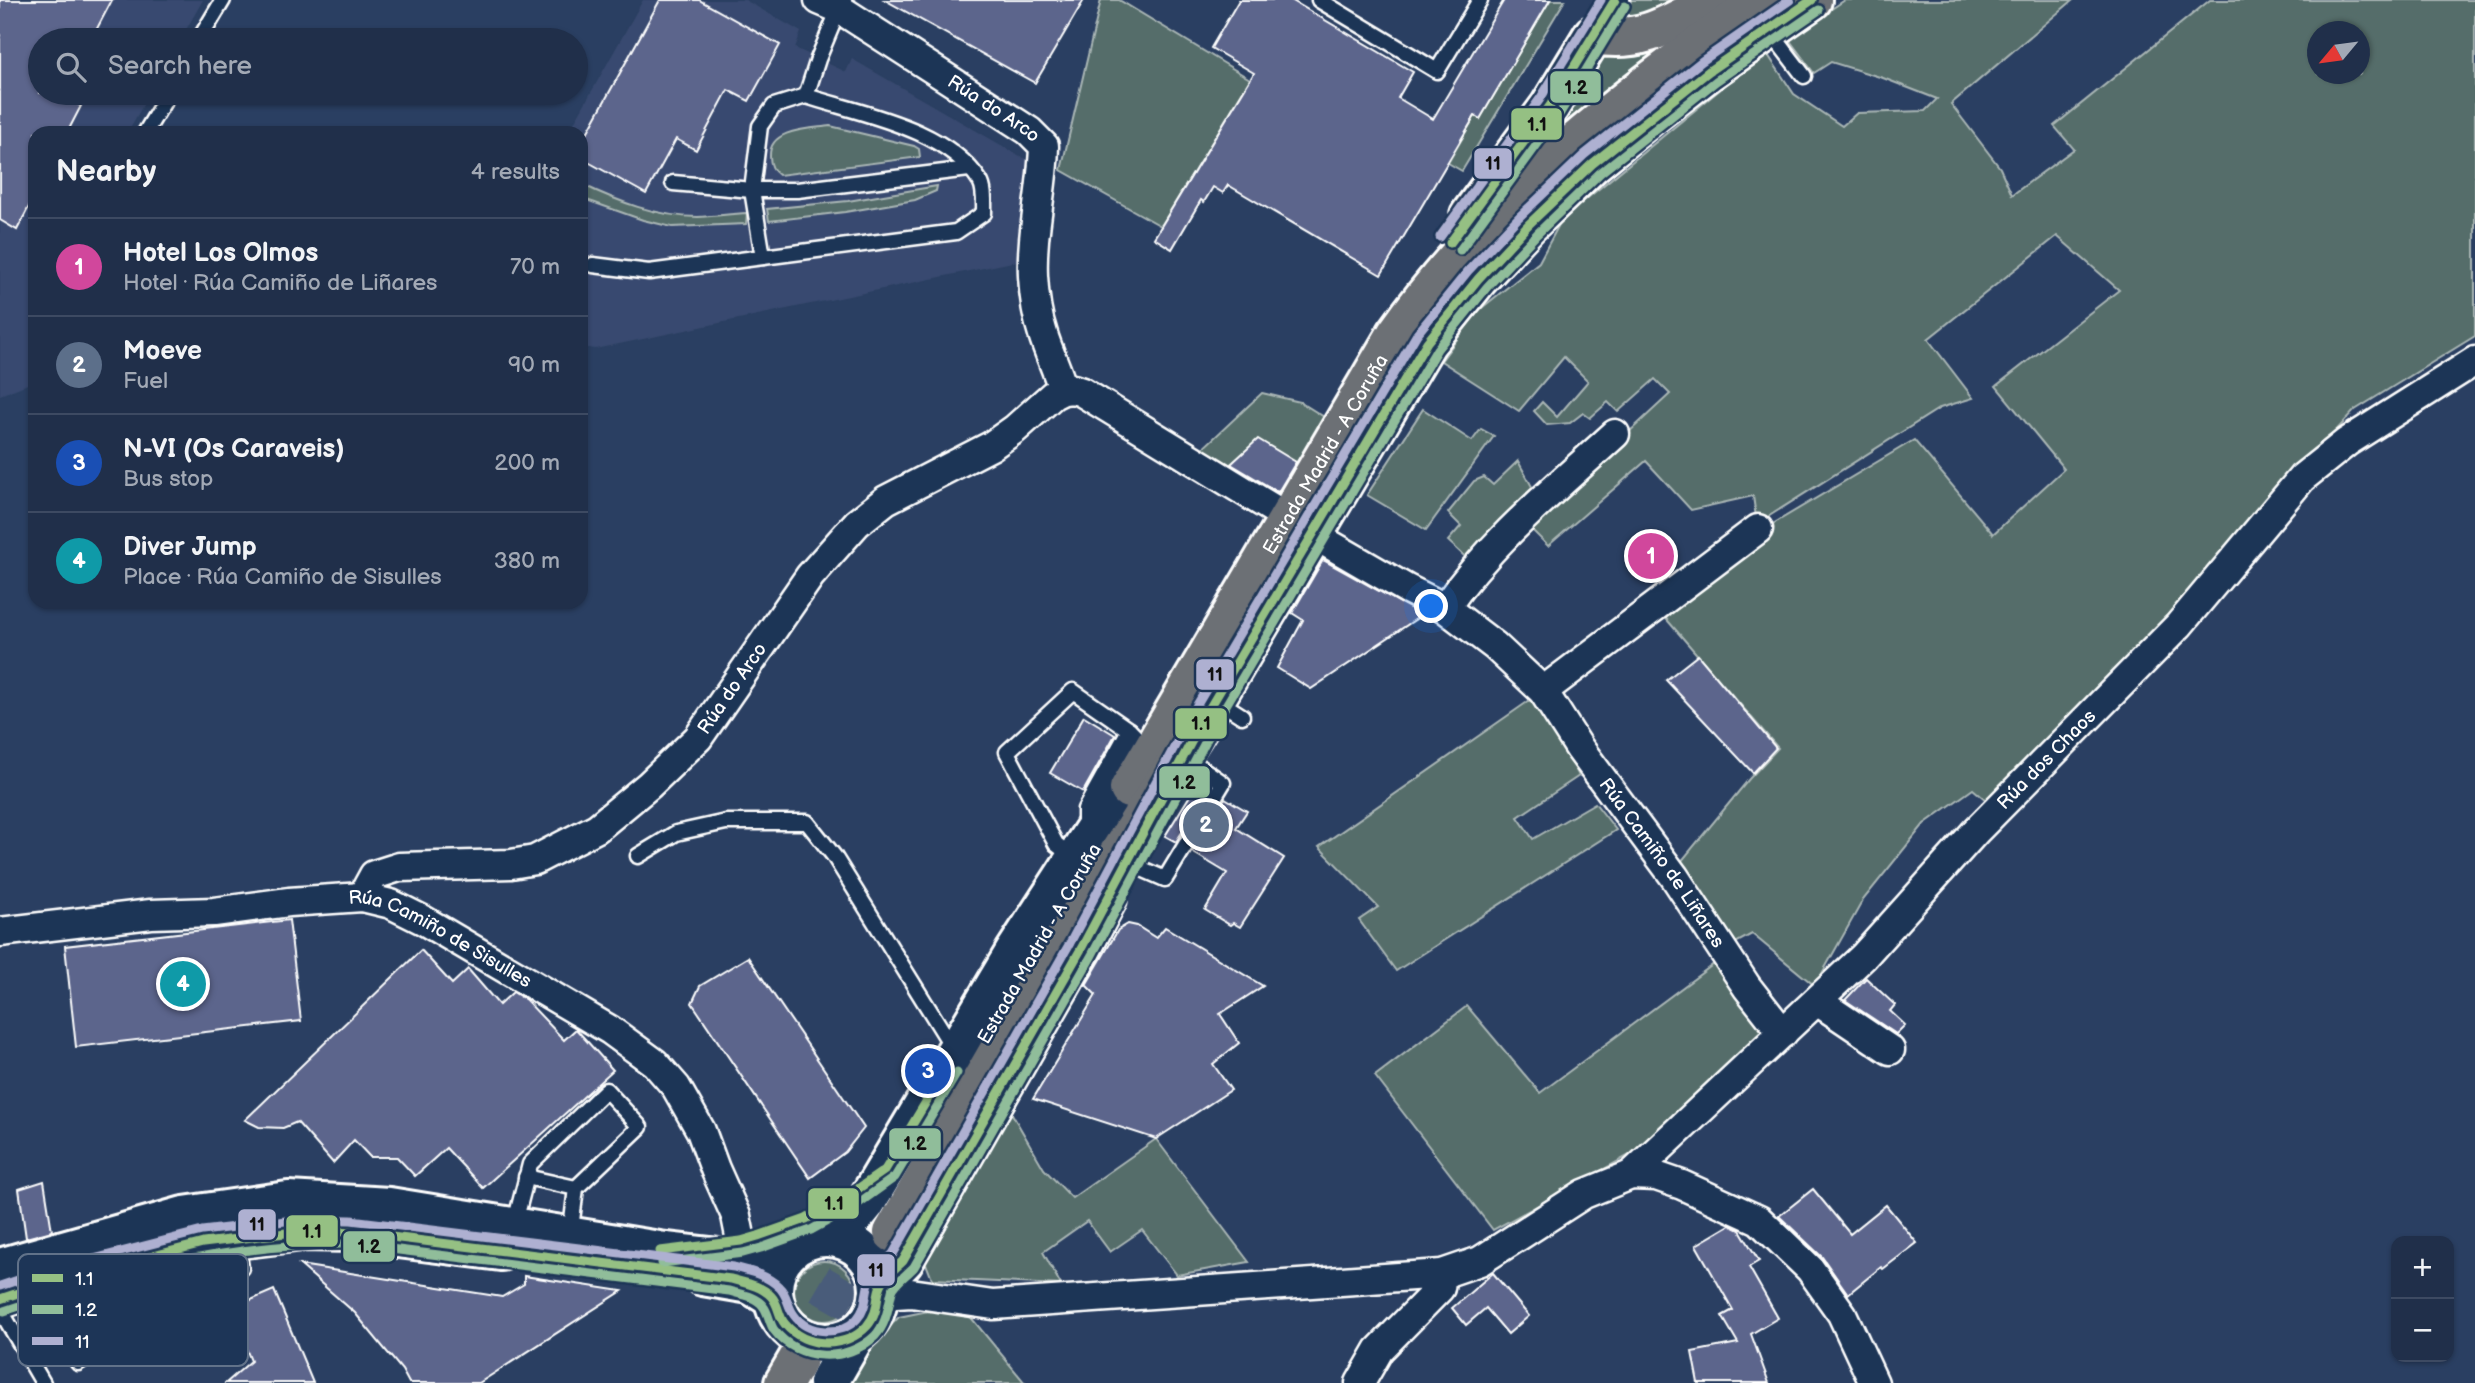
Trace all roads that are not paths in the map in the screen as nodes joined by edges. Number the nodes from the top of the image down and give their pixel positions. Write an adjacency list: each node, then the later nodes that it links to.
1 (223, 0): 9 (lane)
2 (1480, 0): 6 (lane)
3 (1615, 0): 10 (street)
4 (1714, 0): 10 (highway)
5 (1812, 0): 8 (highway, Estrada Madrid - A Coruña)
6 (1328, 2)
7 (833, 3): 12 (lane); 22 (street, Rúa do Arco)
8 (1766, 15): 11 (lane); 20 (highway, Estrada Madrid - A Coruña); 24 (highway, Estrada Madrid - A Coruña)
9 (206, 28)
10 (1593, 35): 20 (highway)
11 (1804, 76)
12 (806, 96): 15 (lane); 17 (lane)
13 (162, 105): 14 (lane)
14 (149, 126)
15 (969, 169): 17 (lane); 18 (lane)
16 (673, 183): 17 (lane)
17 (752, 190): 18 (lane)
18 (763, 257): 19 (lane)
19 (593, 265)
20 (1418, 304): 24 (highway, Estrada Madrid - A Coruña)
21 (2475, 361): 34 (street, Rúa dos Chaos)
22 (1063, 390): 24 (street); 32 (street, Rúa do Arco)
23 (1615, 434): 26 (street)
24 (1300, 526): 26 (street, Rúa Camiño de Liñares); 28 (highway, Estrada Madrid - A Coruña)
25 (1758, 529): 27 (street)
26 (1445, 608): 27 (street, Rúa Camiño de Liñares)
27 (1543, 691): 35 (street, Rúa Camiño de Liñares)
28 (1212, 705): 29 (main road); 43 (highway, Estrada Madrid - A Coruña)
29 (1153, 744): 30 (main road); 30 (lane); 56 (main road)
30 (1080, 853): 37 (main road)
31 (638, 856): 37 (lane)
32 (362, 897): 33 (street, Rúa Camiño de Sisulles); 47 (street, Rúa Camiño de Sisulles)
33 (0, 932)
34 (1817, 1001): 35 (street, Rúa dos Chaos); 36 (street)
35 (1783, 1033): 39 (street, Rúa dos Chaos)
36 (1890, 1050)
37 (955, 1052): 38 (main road)
38 (885, 1170): 45 (main road); 47 (main road)
39 (1631, 1175): 55 (street); 67 (street)
40 (526, 1177): 41 (lane); 41 (lane); 42 (lane)
41 (576, 1188): 44 (lane)
42 (514, 1228): 44 (main road); 50 (main road)
43 (885, 1228)
44 (570, 1237): 48 (main road)
45 (830, 1237): 49 (main road); 56 (main road)
46 (237, 1239): 51 (main road); 52 (lane); 62 (main road)
47 (741, 1241): 48 (main road)
48 (659, 1251): 49 (main road)
49 (789, 1251): 62 (main road)
50 (50, 1254)
51 (161, 1254)
52 (239, 1254)
53 (18, 1263): 54 (main road)
54 (0, 1268)
55 (1442, 1274): 56 (street); 66 (street)
56 (880, 1291): 60 (main road)
57 (18, 1293): 58 (main road)
58 (0, 1299)
59 (0, 1309): 61 (lane)
60 (855, 1336): 62 (main road); 62 (main road)
61 (18, 1340)
62 (799, 1357): 65 (main road)
63 (33, 1366): 64 (lane)
64 (43, 1383)
65 (764, 1383)
66 (1360, 1383)
67 (1874, 1383)

